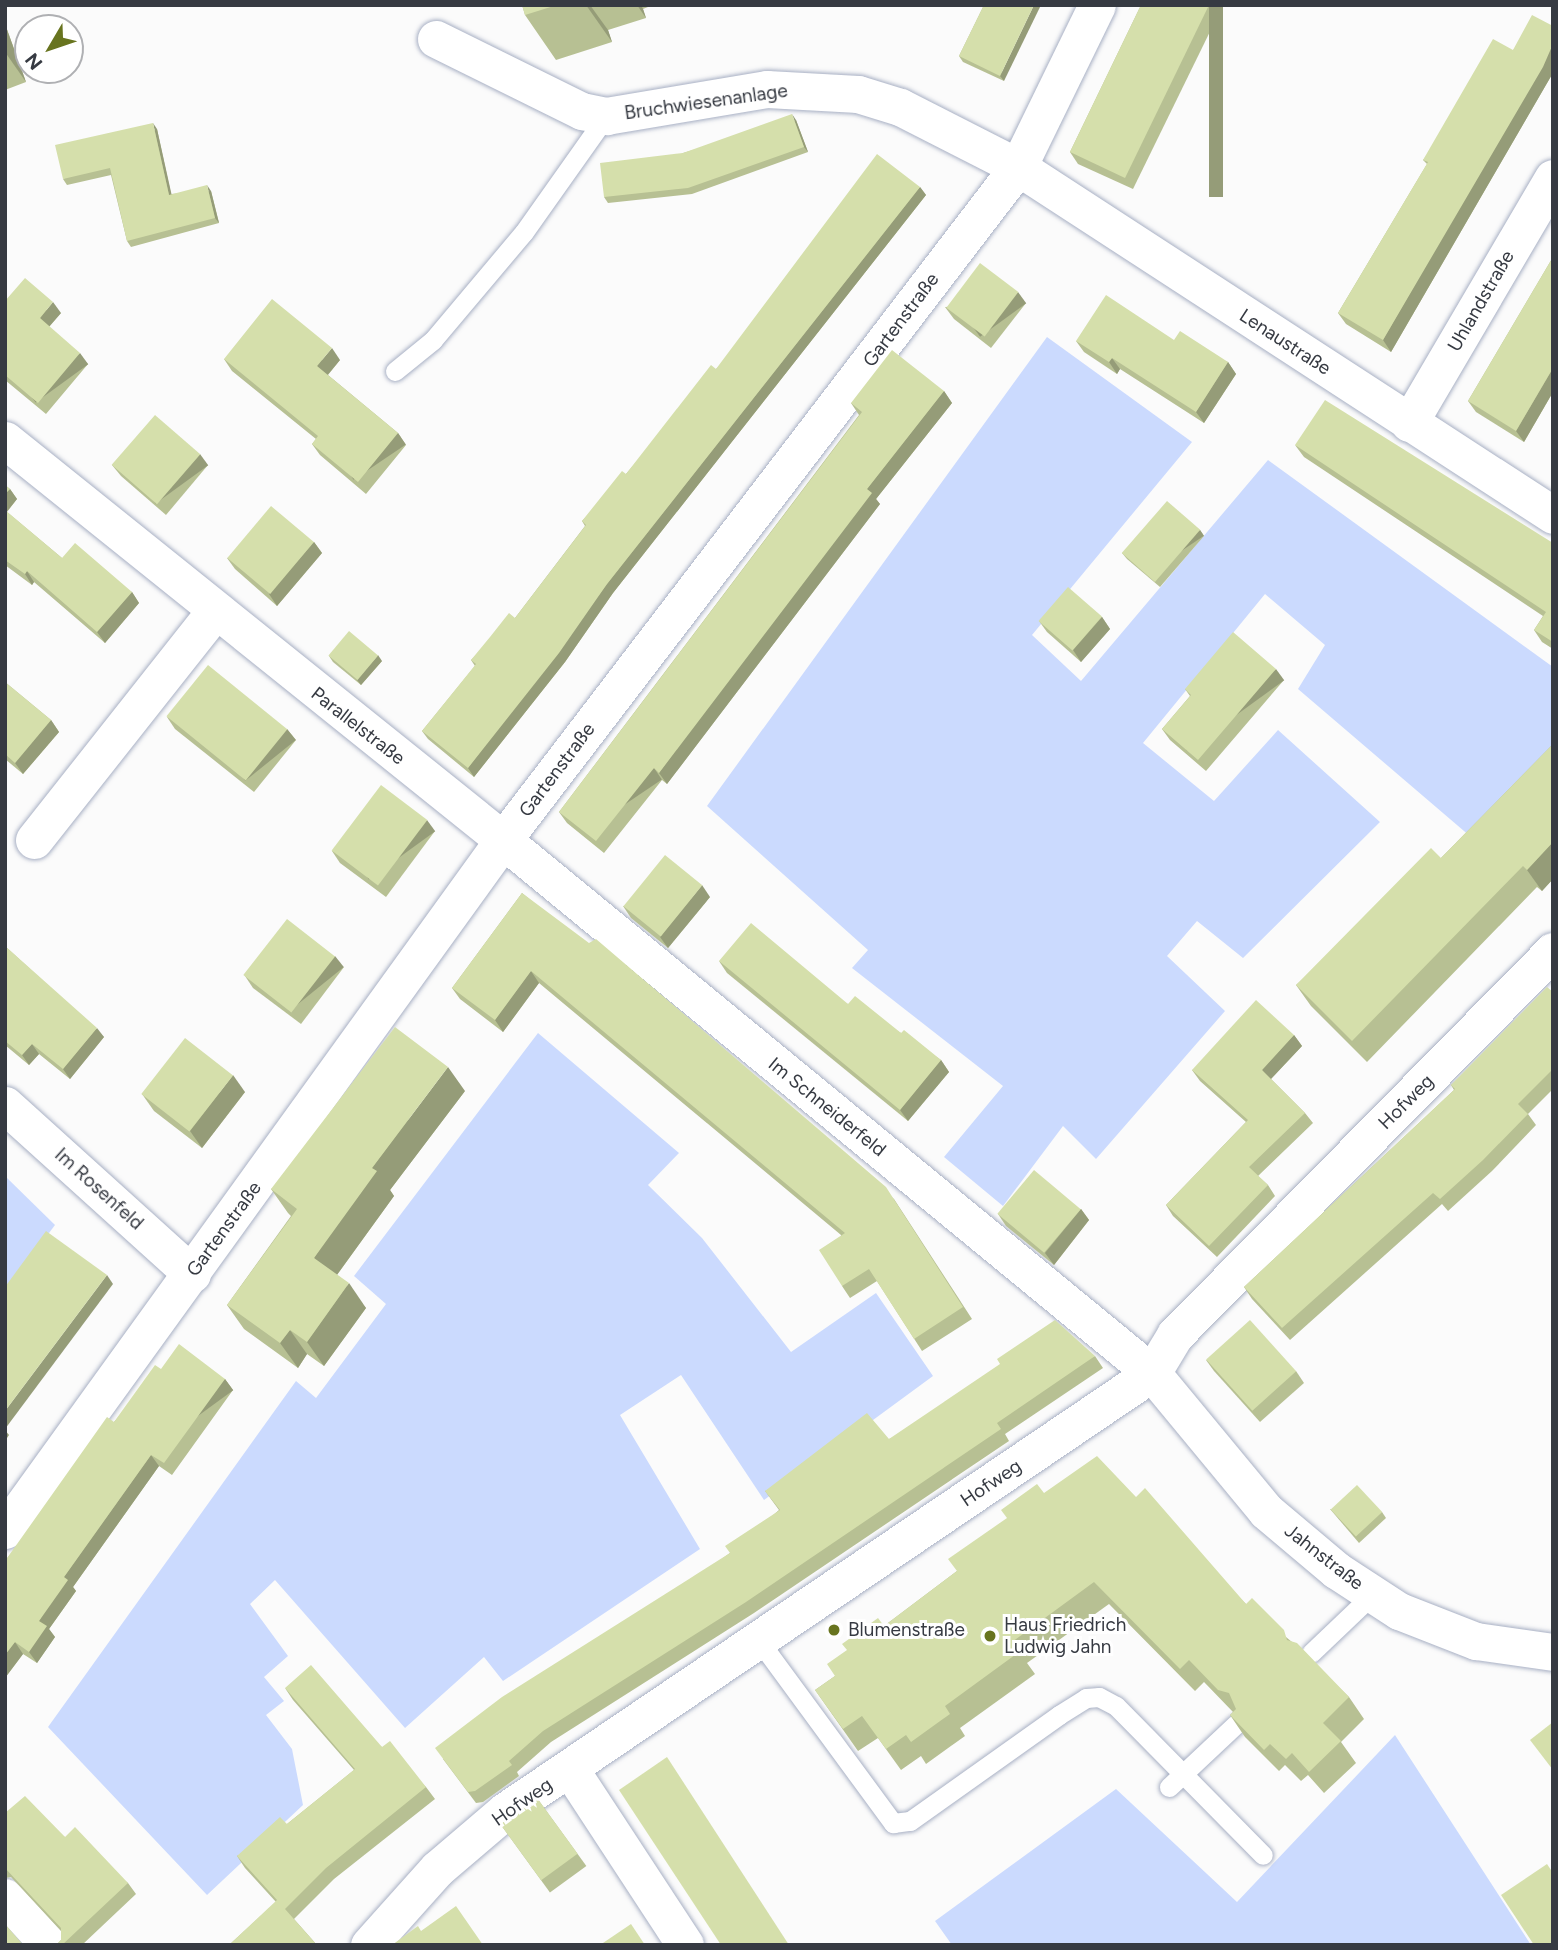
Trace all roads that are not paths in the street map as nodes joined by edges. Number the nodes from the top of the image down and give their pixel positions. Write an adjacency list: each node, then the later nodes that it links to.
1 (1097, 5): 4 (street, Gartenstraße)
2 (436, 39): 3 (street, Bruchwiesenanlage)
3 (606, 116): 4 (street, Bruchwiesenanlage); 6 (lane)
4 (1018, 167): 7 (street, Lenaustraße); 12 (street, Gartenstraße)
5 (1553, 178): 7 (street, Uhlandstraße)
6 (394, 371)
7 (1409, 423): 9 (street, Lenaustraße)
8 (5, 440): 10 (street, Parallelstraße)
9 (1553, 515)
10 (214, 612): 11 (street); 12 (street, Parallelstraße)
11 (34, 840)
12 (503, 840): 15 (street, Gartenstraße); 16 (street, Im Schneiderfeld)
13 (1553, 951): 16 (street, Hofweg)
14 (5, 1105): 15 (street, Im Rosenfeld)
15 (192, 1274): 17 (street, Gartenstraße)
16 (1152, 1373): 18 (street, Jahnstraße); 19 (street, Hofweg)
17 (5, 1530)
18 (1373, 1594): 20 (street, Jahnstraße); 21 (lane)
19 (760, 1642): 23 (street, Hofweg); 24 (lane)
20 (1553, 1652)
21 (1311, 1653)
22 (1236, 1724): 24 (lane)
23 (570, 1769): 28 (street, Hofweg); 29 (street)
24 (1176, 1781): 25 (lane)
25 (1263, 1855)
26 (5, 1897): 27 (street)
27 (49, 1945)
28 (369, 1945)
29 (685, 1945)

